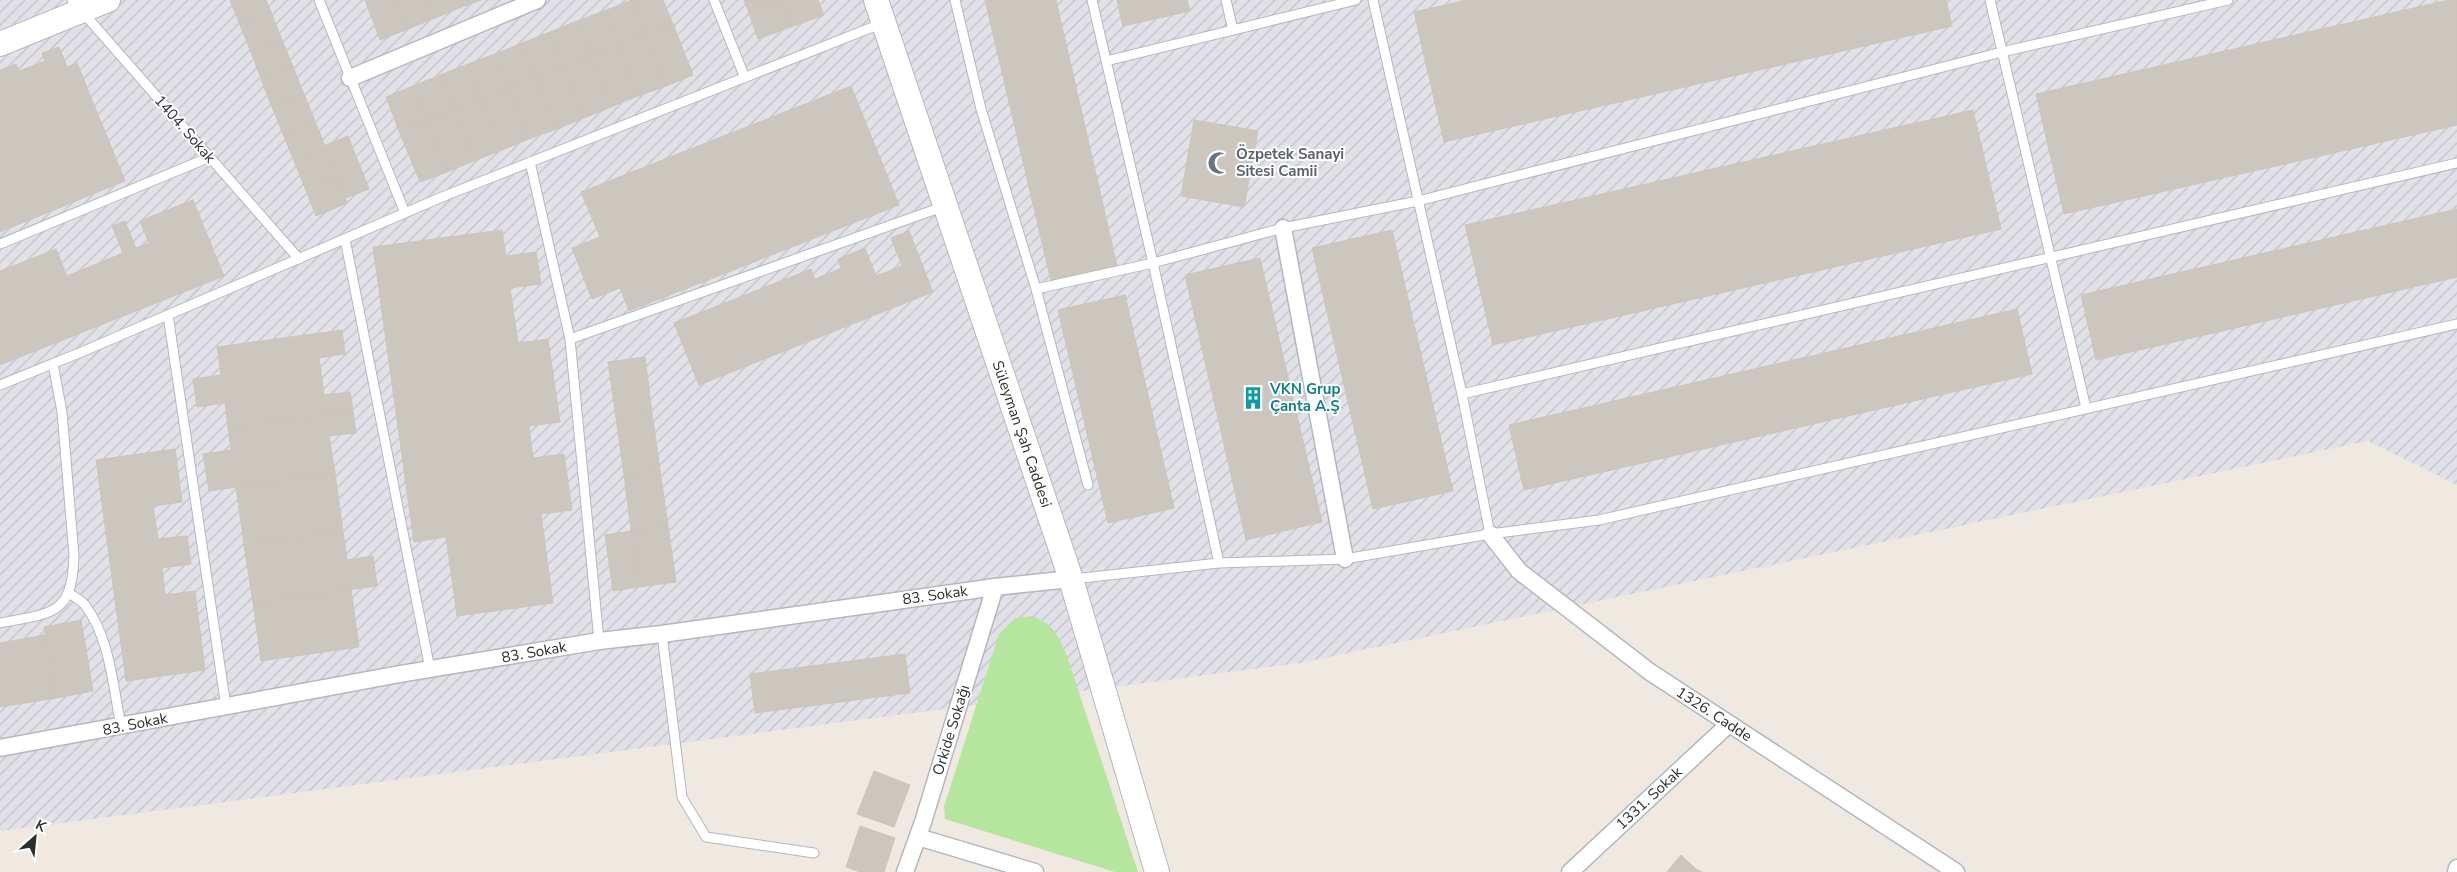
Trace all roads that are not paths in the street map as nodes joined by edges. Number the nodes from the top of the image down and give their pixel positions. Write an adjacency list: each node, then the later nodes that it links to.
1 (108, 0): 13 (main road)
2 (319, 0): 19 (lane)
3 (538, 0): 19 (street)
4 (714, 0): 20 (lane)
5 (876, 0): 14 (main road, Süleyman Şah Caddesi)
6 (955, 0): 33 (lane)
7 (1092, 0): 18 (lane)
8 (1226, 0): 15 (lane)
9 (1356, 0): 15 (lane)
10 (1373, 0): 24 (lane)
11 (1990, 0): 17 (lane)
12 (2228, 0): 17 (lane)
13 (77, 5): 16 (main road); 21 (lane, 1404. Sokak)
14 (884, 23): 20 (lane); 25 (main road, Süleyman Şah Caddesi)
15 (1232, 30): 18 (lane)
16 (0, 44)
17 (2002, 52): 24 (lane); 30 (lane)
18 (1106, 61): 32 (lane)
19 (350, 78): 26 (lane)
20 (745, 78): 22 (lane)
21 (210, 157): 29 (lane); 31 (lane, 1404. Sokak)
22 (530, 162): 26 (lane); 36 (lane)
23 (2457, 163): 30 (lane)
24 (1418, 201): 27 (lane); 39 (lane)
25 (945, 206): 36 (lane); 45 (main road, Süleyman Şah Caddesi)
26 (405, 213): 28 (lane)
27 (1283, 228): 32 (lane); 43 (street)
28 (345, 239): 31 (lane); 51 (lane)
29 (0, 244)
30 (2052, 257): 39 (lane); 40 (lane)
31 (299, 259): 34 (lane)
32 (1153, 263): 33 (lane); 44 (lane)
33 (1036, 289): 41 (lane)
34 (168, 315): 37 (lane); 52 (lane)
35 (2457, 324): 40 (lane)
36 (570, 338): 50 (lane)
37 (53, 364): 38 (lane); 47 (lane)
38 (0, 385)
39 (1462, 394): 42 (lane)
40 (2086, 408): 42 (lane)
41 (1088, 485)
42 (1490, 534): 43 (lane); 53 (street, 1326. Cadde)
43 (1345, 559): 44 (lane)
44 (1219, 563): 45 (lane)
45 (1071, 579): 46 (street, 83. Sokak); 61 (main road, Süleyman Şah Caddesi)
46 (995, 587): 49 (street, 83. Sokak); 56 (street, Orkide Sokağı)
47 (69, 593): 48 (lane); 54 (lane)
48 (0, 623)
49 (662, 634): 50 (street, 83. Sokak); 57 (lane)
50 (599, 641): 51 (street, 83. Sokak)
51 (430, 669): 52 (street, 83. Sokak)
52 (226, 707): 54 (street, 83. Sokak)
53 (1728, 724): 62 (street, 1331. Sokak); 63 (street, 1326. Cadde)
54 (121, 726): 55 (street, 83. Sokak)
55 (0, 748)
56 (918, 837): 59 (street, Orkide Sokağı); 60 (street)
57 (814, 852)
58 (2457, 868): 64 (street)
59 (904, 872)
60 (1035, 872)
61 (1157, 872)
62 (1570, 872)
63 (1956, 872)
64 (2456, 872)

